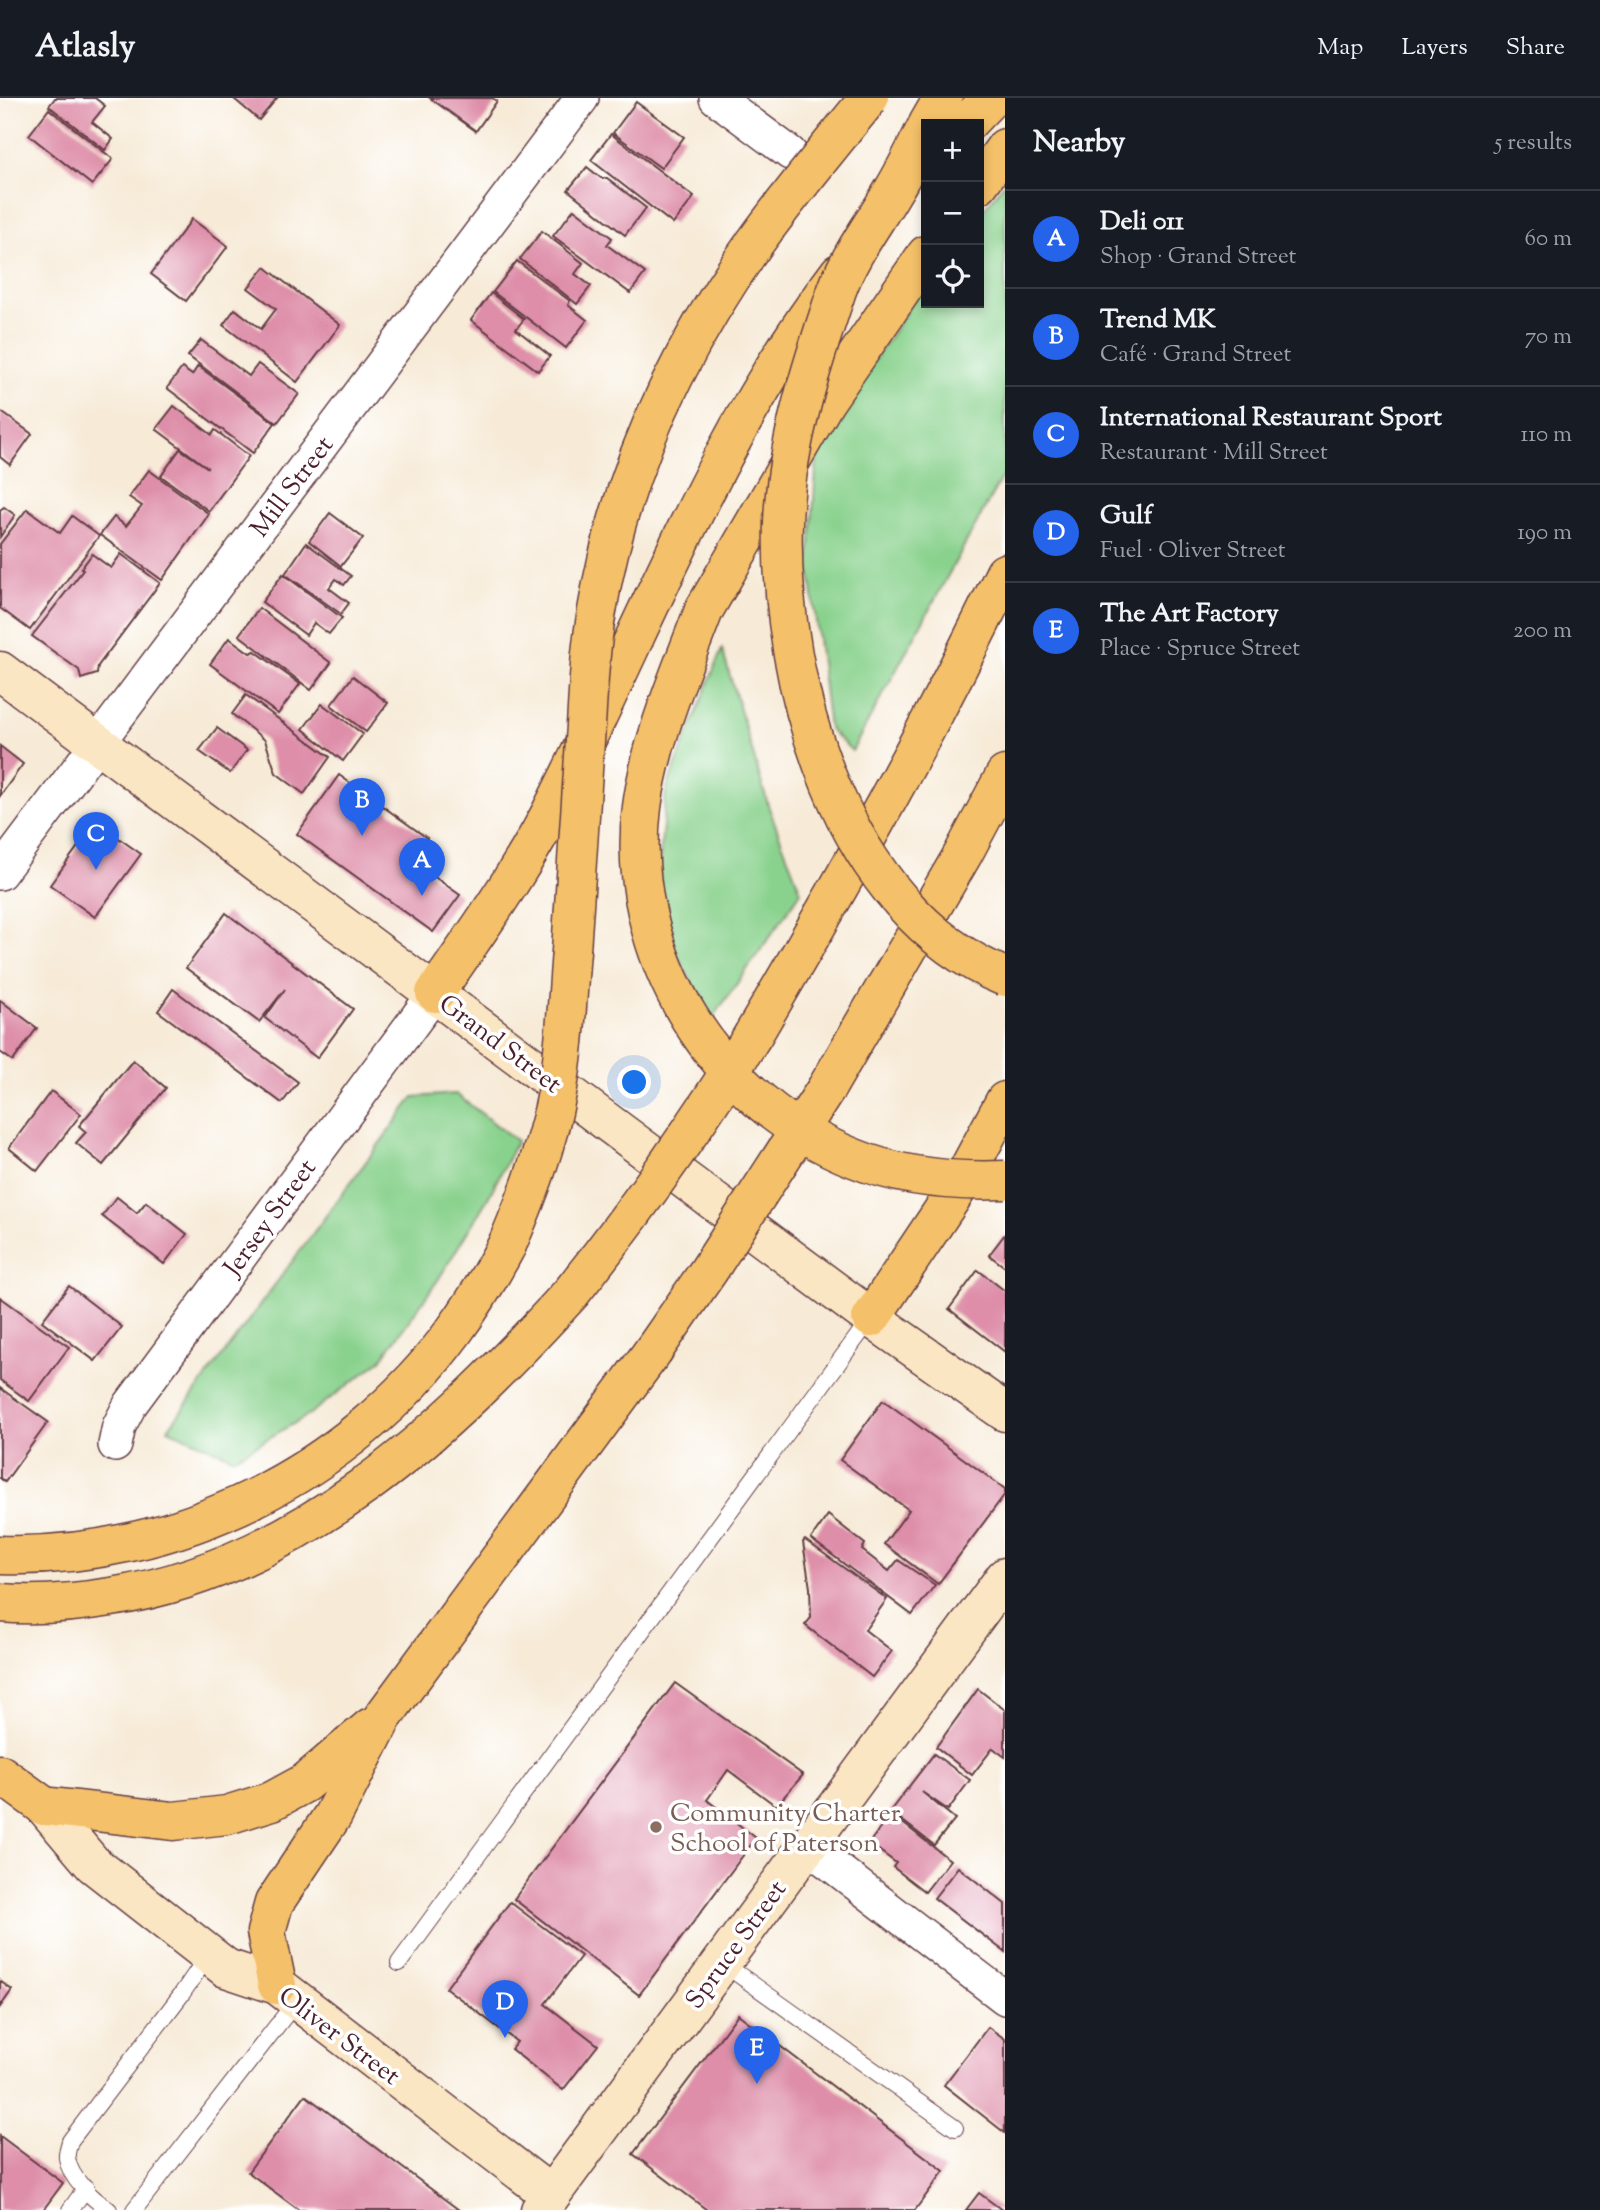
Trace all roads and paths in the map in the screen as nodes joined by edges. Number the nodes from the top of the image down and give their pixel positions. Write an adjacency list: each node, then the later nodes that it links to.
1 (582, 98): 16 (street, Mill Street)
2 (716, 98): 10 (street)
3 (869, 98): 26 (main road, bridge)
4 (943, 98): 6 (main road)
5 (991, 98): 7 (main road)
6 (931, 119)
7 (971, 119)
8 (921, 137): 19 (main road, bridge)
9 (1005, 148): 12 (main road)
10 (790, 153)
11 (921, 171): 20 (main road)
12 (980, 182)
13 (921, 262): 22 (main road, bridge)
14 (1005, 573): 28 (main road, bridge)
15 (0, 671): 16 (main road, Grand Street)
16 (98, 744): 18 (street, Mill Street); 20 (main road, Grand Street)
17 (1005, 775): 29 (main road, bridge)
18 (0, 873)
19 (1005, 977)
20 (435, 993): 23 (main road, Grand Street); 25 (street, Jersey Street)
21 (1005, 1101): 23 (main road)
22 (1005, 1180)
23 (871, 1318): 24 (main road, Grand Street); 35 (lane)
24 (1005, 1412)
25 (115, 1445)
26 (0, 1555)
27 (1005, 1577): 32 (main road, Spruce Street)
28 (0, 1603)
29 (383, 1717): 31 (main road); 36 (main road)
30 (0, 1774): 31 (main road, Oliver Street)
31 (44, 1806): 33 (main road, Oliver Street)
32 (807, 1846): 34 (main road, Spruce Street); 37 (street)
33 (209, 1954): 36 (main road, Oliver Street); 39 (lane)
34 (721, 1962): 38 (lane); 40 (main road, Spruce Street)
35 (399, 1963)
36 (287, 1993): 40 (main road, Oliver Street); 43 (lane)
37 (1005, 1998)
38 (955, 2128)
39 (86, 2189): 41 (lane); 42 (lane)
40 (545, 2203)
41 (70, 2210)
42 (109, 2210)
43 (134, 2210)

